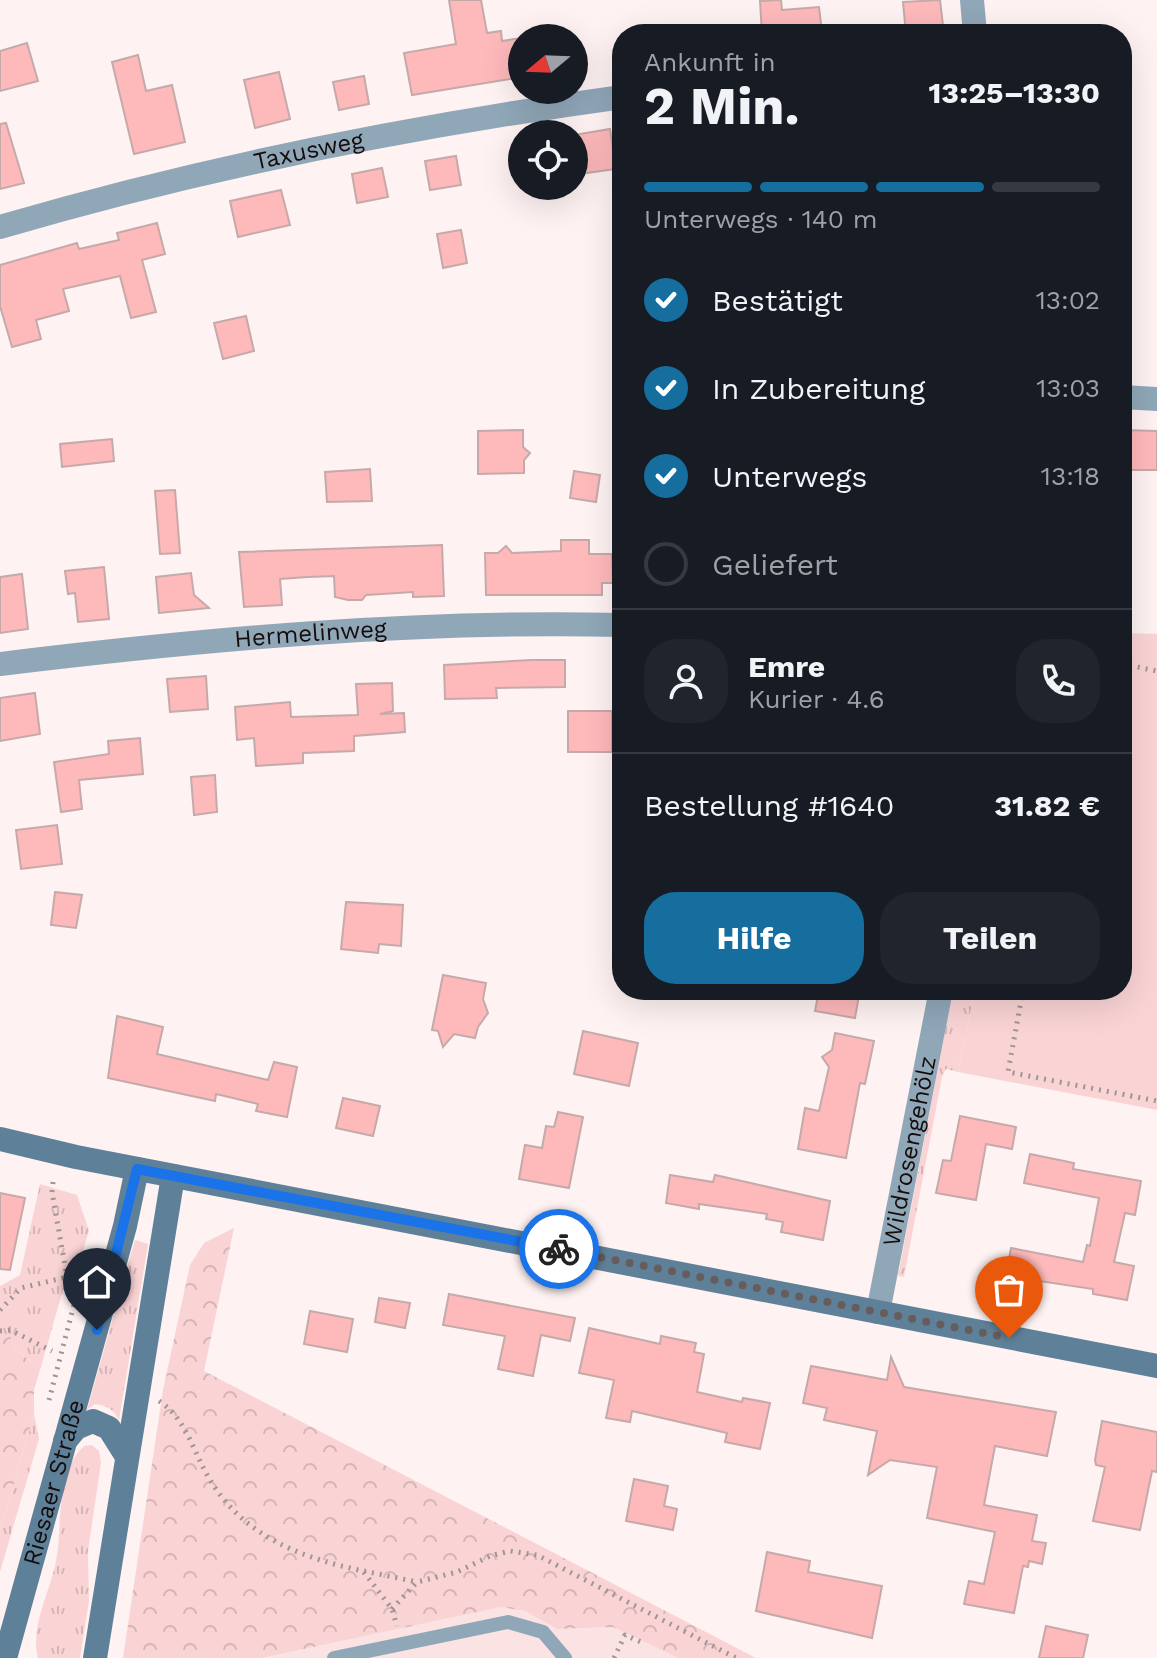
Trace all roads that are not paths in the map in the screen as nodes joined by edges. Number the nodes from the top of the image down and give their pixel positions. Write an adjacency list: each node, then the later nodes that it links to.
1 (972, 0): 2 (street)
2 (974, 24)
3 (612, 98): 4 (street, Taxusweg)
4 (0, 227)
5 (1132, 398): 6 (street)
6 (1157, 399)
7 (612, 625): 8 (street, Hermelinweg)
8 (0, 664)
9 (939, 1000): 13 (street, Wildrosengehölz)
10 (0, 1139): 11 (main road)
11 (137, 1169): 12 (main road); 15 (main road, Riesaer Straße)
12 (173, 1176): 13 (main road); 16 (main road)
13 (878, 1312): 14 (main road)
14 (1157, 1366)
15 (65, 1441): 16 (main road); 17 (main road, Riesaer Straße)
16 (126, 1455): 20 (main road)
17 (6, 1634): 18 (main road, Riesaer Straße); 19 (main road)
18 (5, 1658)
19 (20, 1658)
20 (95, 1658)
21 (334, 1658): 22 (lane)
22 (565, 1658)

